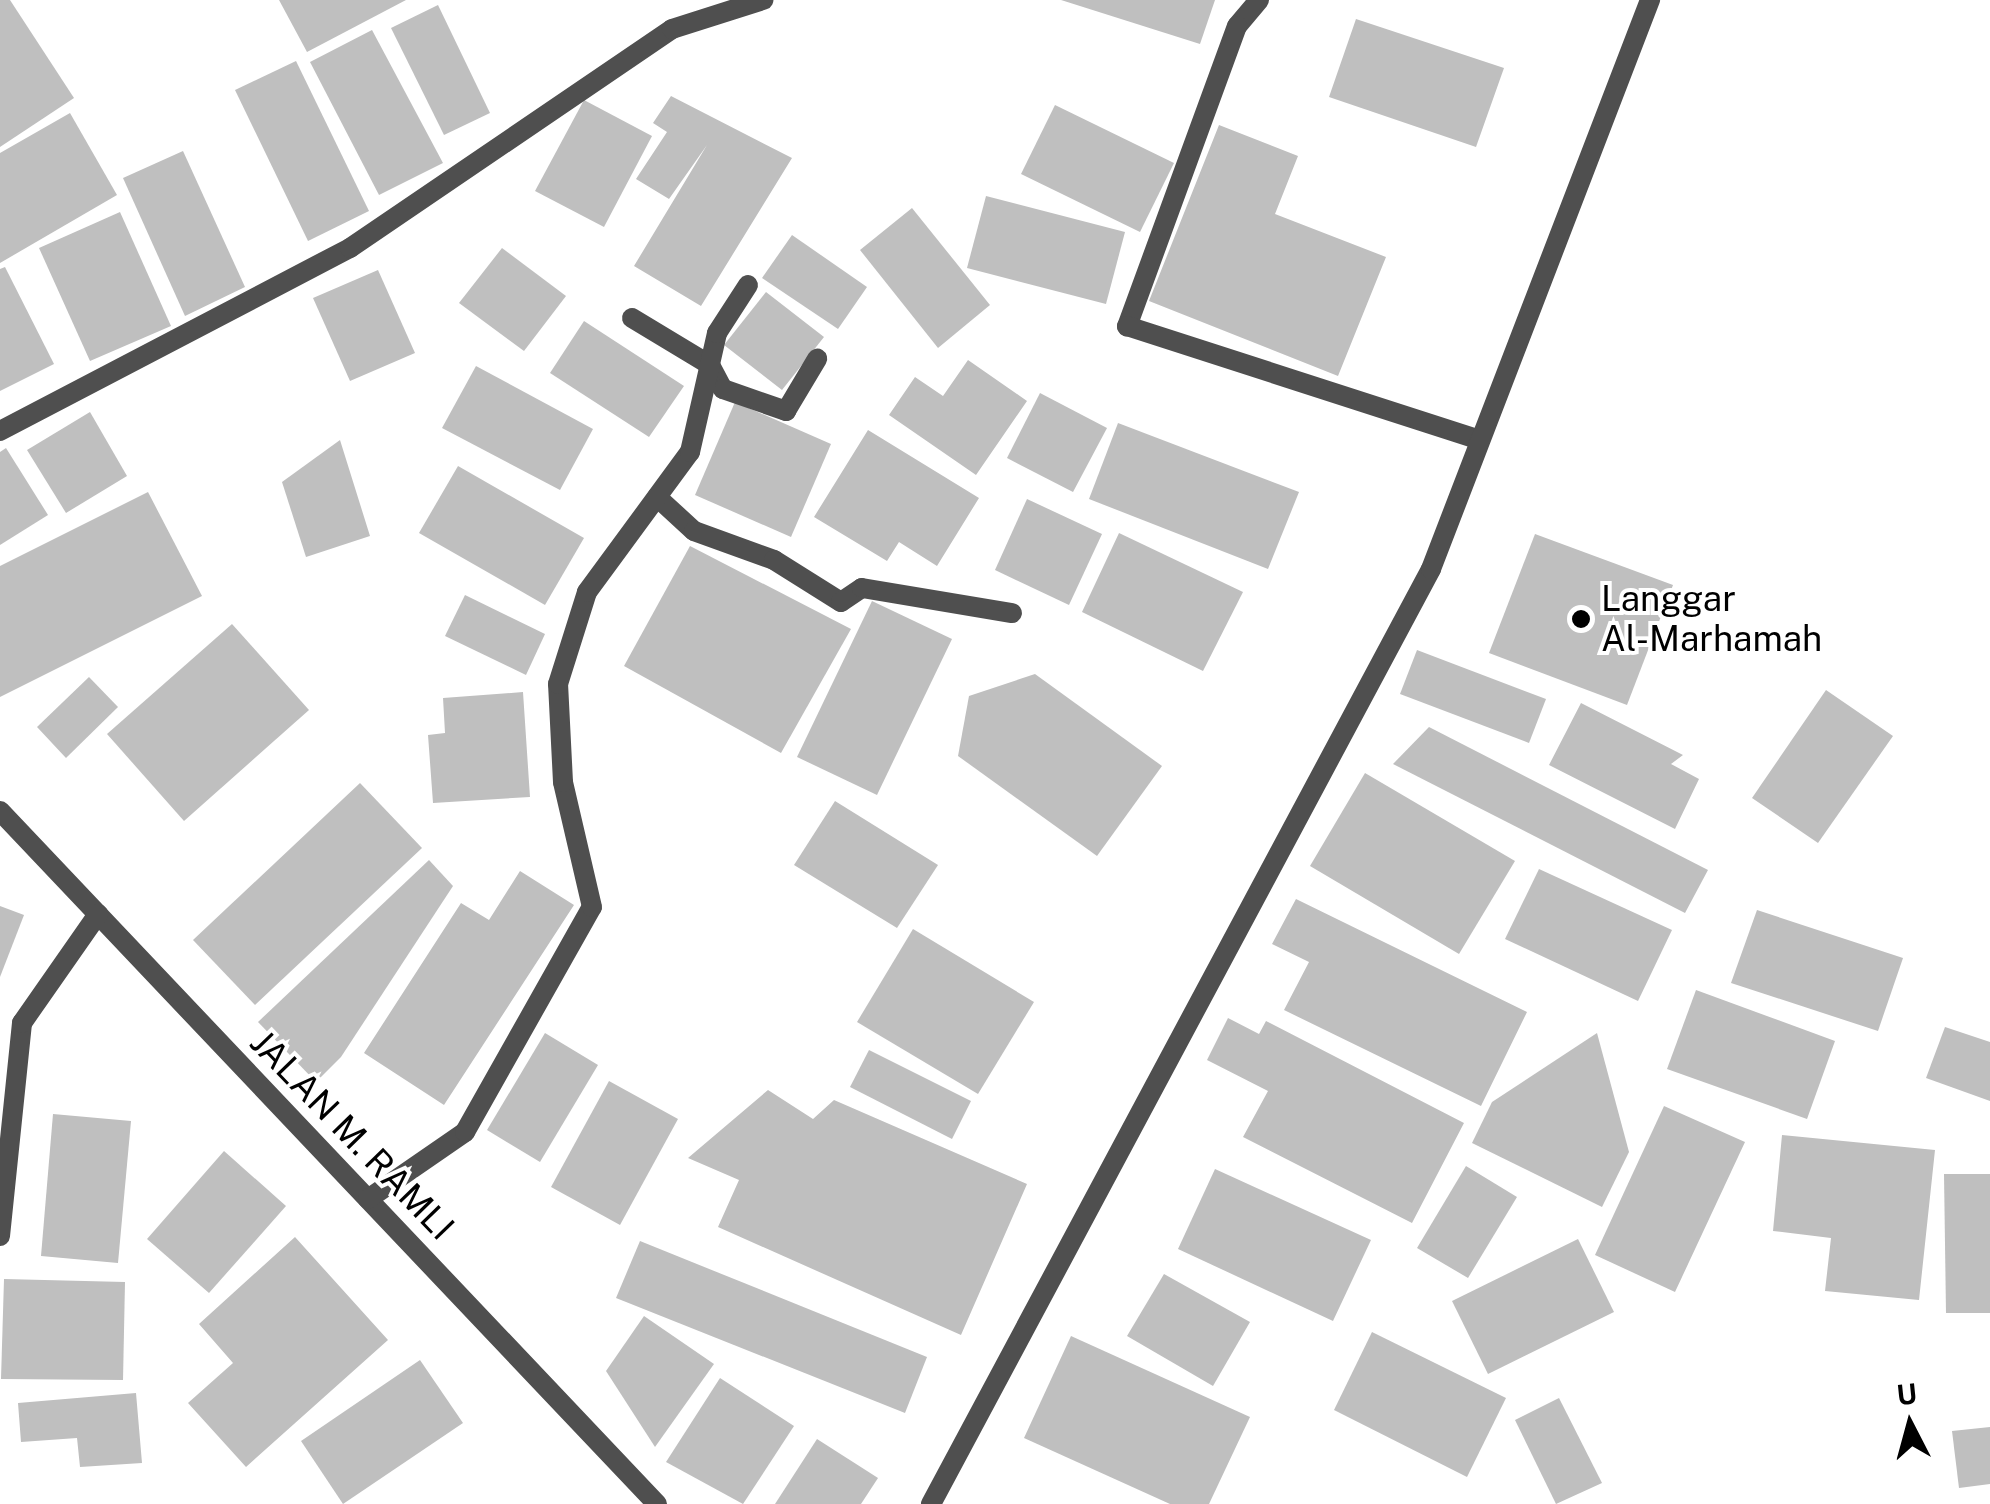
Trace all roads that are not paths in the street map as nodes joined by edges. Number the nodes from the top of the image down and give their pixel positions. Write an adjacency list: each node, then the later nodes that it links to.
1 (763, 0): 8 (street)
2 (1259, 0): 9 (street)
3 (1650, 0): 9 (street)
4 (748, 284): 7 (street)
5 (632, 318): 7 (street)
6 (817, 359): 7 (street)
7 (710, 365): 10 (street)
8 (0, 431)
9 (1480, 440): 17 (street)
10 (657, 497): 11 (street); 14 (street)
11 (1012, 614)
12 (0, 811): 13 (street, JALAN M. RAMLI)
13 (98, 914): 14 (street, JALAN M. RAMLI); 15 (street)
14 (368, 1199): 16 (street, JALAN M. RAMLI)
15 (0, 1236)
16 (657, 1504)
17 (930, 1504)

